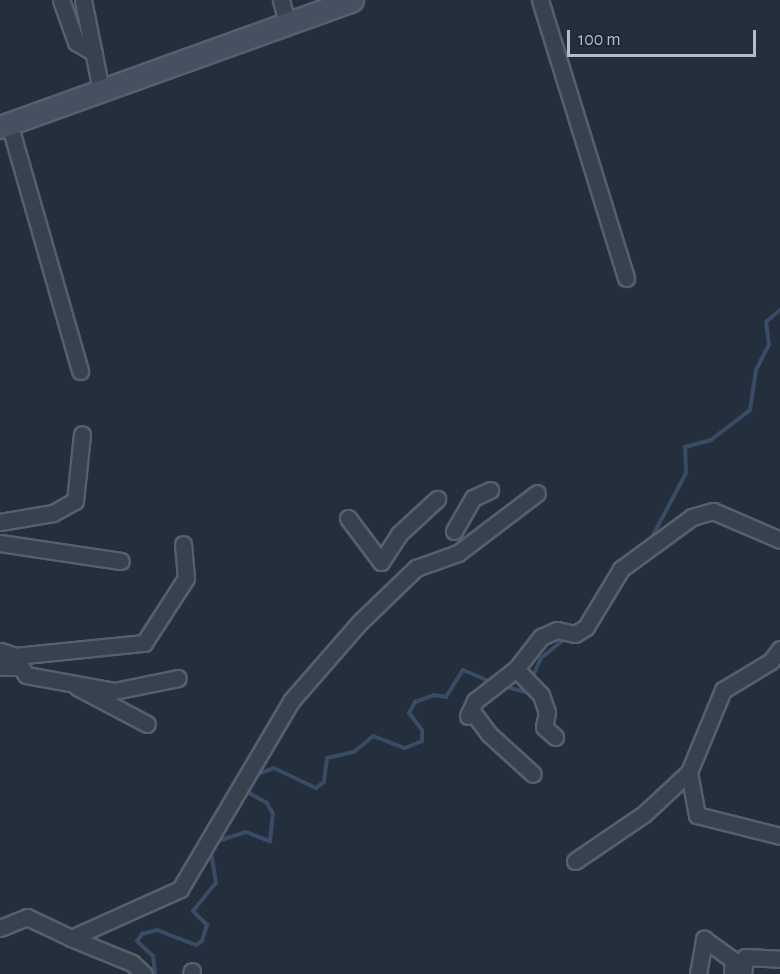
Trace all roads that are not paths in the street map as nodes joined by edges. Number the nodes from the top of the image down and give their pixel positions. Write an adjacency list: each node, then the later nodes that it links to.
1 (61, 0): 7 (street)
2 (83, 0): 7 (street)
3 (281, 0): 6 (street)
4 (352, 0): 6 (main road)
5 (540, 0): 10 (street)
6 (287, 23): 8 (main road)
7 (94, 53): 8 (street)
8 (102, 90): 9 (main road)
9 (5, 125): 11 (street)
10 (626, 278)
11 (80, 371)
12 (82, 434): 17 (street)
13 (490, 490): 18 (street)
14 (537, 493): 36 (street)
15 (437, 499): 16 (street)
16 (348, 518)
17 (0, 522)
18 (454, 531)
19 (780, 540): 26 (street)
20 (0, 543): 22 (street)
21 (183, 544): 24 (street)
22 (121, 561)
23 (780, 649): 31 (street)
24 (0, 651)
25 (0, 667): 28 (street)
26 (516, 669): 30 (street); 32 (street)
27 (178, 678): 28 (street)
28 (65, 680): 29 (street)
29 (147, 724)
30 (555, 737)
31 (689, 772): 33 (street); 34 (street)
32 (533, 774)
33 (780, 836)
34 (575, 861)
35 (0, 928): 36 (street)
36 (71, 938): 38 (street)
37 (780, 959): 41 (street)
38 (144, 974)
39 (698, 974): 40 (street)
40 (732, 974)
41 (743, 974)

